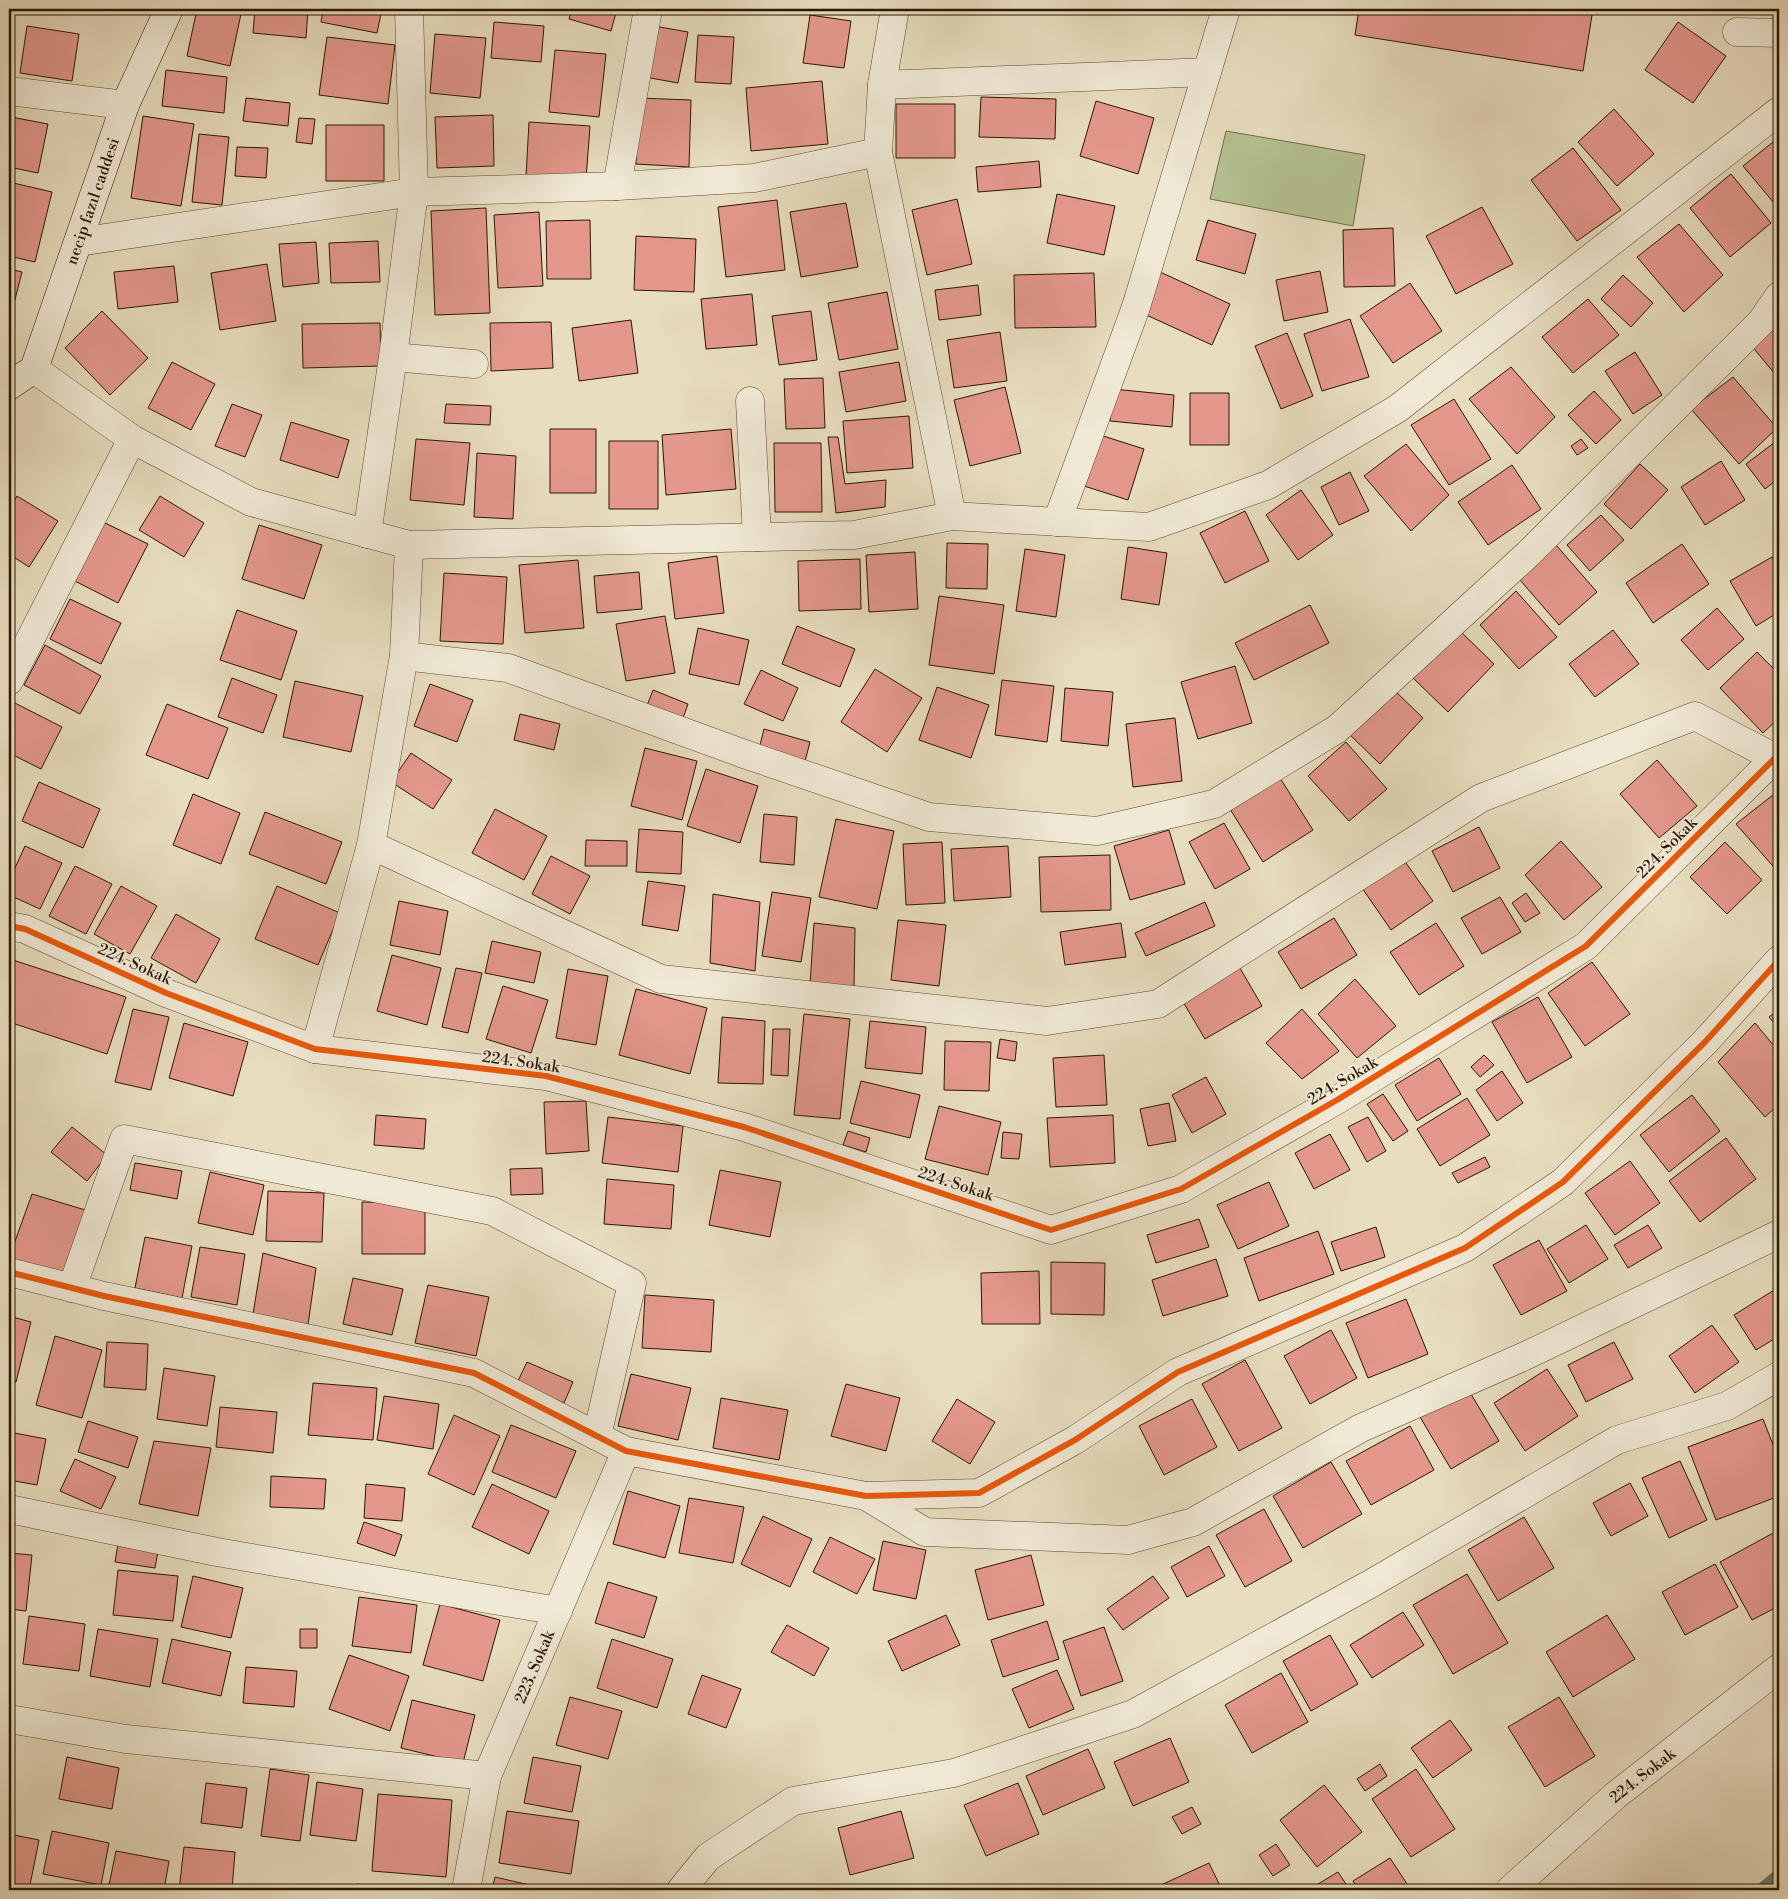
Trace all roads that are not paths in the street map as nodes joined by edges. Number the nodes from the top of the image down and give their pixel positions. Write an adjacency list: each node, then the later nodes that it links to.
1 (169, 9): 11 (street, necip fazıl caddesi)
2 (409, 9): 15 (street)
3 (648, 9): 14 (street)
4 (895, 9): 9 (street)
5 (1226, 9): 8 (street)
6 (1737, 32): 7 (street)
7 (1779, 32)
8 (1207, 72): 9 (street); 25 (street)
9 (882, 85): 13 (street)
10 (9, 91): 11 (street)
11 (125, 105): 16 (street, necip fazıl caddesi)
12 (1779, 111): 25 (street)
13 (878, 152): 14 (street); 24 (street)
14 (617, 186): 15 (street)
15 (414, 192): 16 (street); 18 (street)
16 (78, 242): 20 (street, necip fazıl caddesi)
17 (1779, 296): 29 (street)
18 (393, 357): 19 (street); 26 (street)
19 (474, 364)
20 (34, 369): 21 (street); 23 (street)
21 (9, 386)
22 (750, 401): 27 (street)
23 (132, 439): 26 (street); 30 (street)
24 (952, 516): 25 (street); 27 (street)
25 (1057, 522)
26 (367, 534): 28 (street)
27 (758, 537): 28 (street)
28 (409, 545): 29 (street)
29 (404, 656): 32 (street)
30 (9, 681)
31 (1777, 756): 32 (street); 35 (street, 224. Sokak)
32 (371, 845): 35 (street)
33 (9, 926): 35 (street, 224. Sokak)
34 (1779, 960): 42 (street)
35 (315, 1049)
36 (1779, 1234): 42 (street)
37 (9, 1272): 38 (street)
38 (72, 1288): 40 (street); 40 (street)
39 (1779, 1376): 49 (street)
40 (597, 1436): 41 (street)
41 (626, 1451): 42 (street); 44 (street, 223. Sokak)
42 (866, 1496)
43 (9, 1509): 44 (street)
44 (558, 1611): 47 (street, 223. Sokak)
45 (1779, 1668): 50 (street, 224. Sokak)
46 (9, 1719): 47 (street)
47 (487, 1776): 48 (street, 223. Sokak)
48 (466, 1890)
49 (681, 1890)
50 (1510, 1890)

